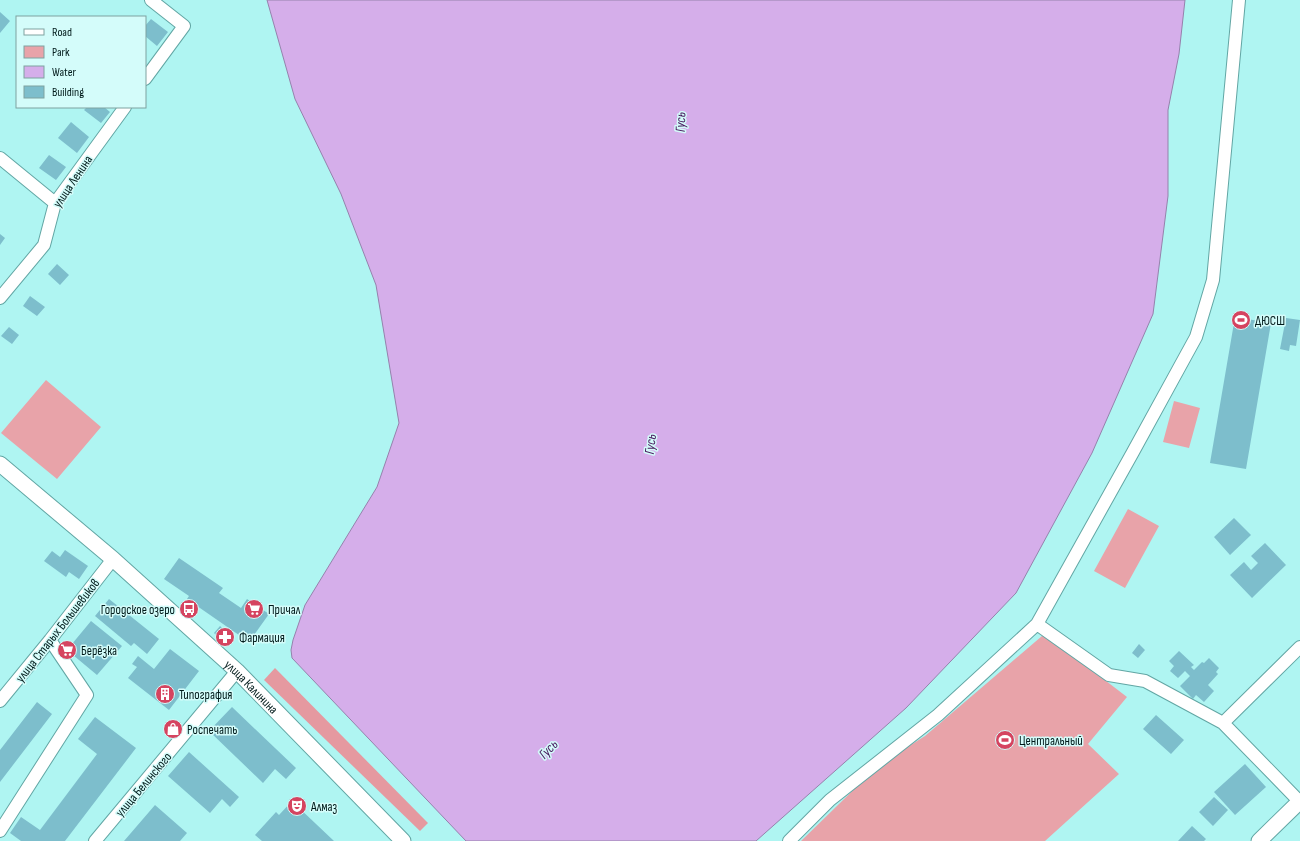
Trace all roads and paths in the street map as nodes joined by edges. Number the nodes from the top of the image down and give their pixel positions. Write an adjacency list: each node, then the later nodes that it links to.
1 (150, 0): 3 (street)
2 (1239, 0): 10 (street)
3 (146, 78)
4 (124, 108): 6 (street, улица Ленина)
5 (0, 158): 6 (street)
6 (55, 203): 7 (street, улица Ленина)
7 (0, 298)
8 (0, 464): 9 (main road, улица Калинина)
9 (113, 559): 11 (street, улица Старых Большевиков); 13 (main road, улица Калинина)
10 (1037, 624): 15 (street); 20 (street)
11 (50, 640): 14 (street, улица Старых Большевиков); 17 (street)
12 (1300, 646): 15 (street)
13 (236, 671): 18 (street, улица Белинского); 19 (main road, улица Калинина)
14 (0, 701)
15 (1223, 723): 16 (street)
16 (1300, 802): 21 (main road)
17 (0, 831)
18 (95, 841)
19 (403, 841)
20 (789, 841)
21 (1259, 841)

